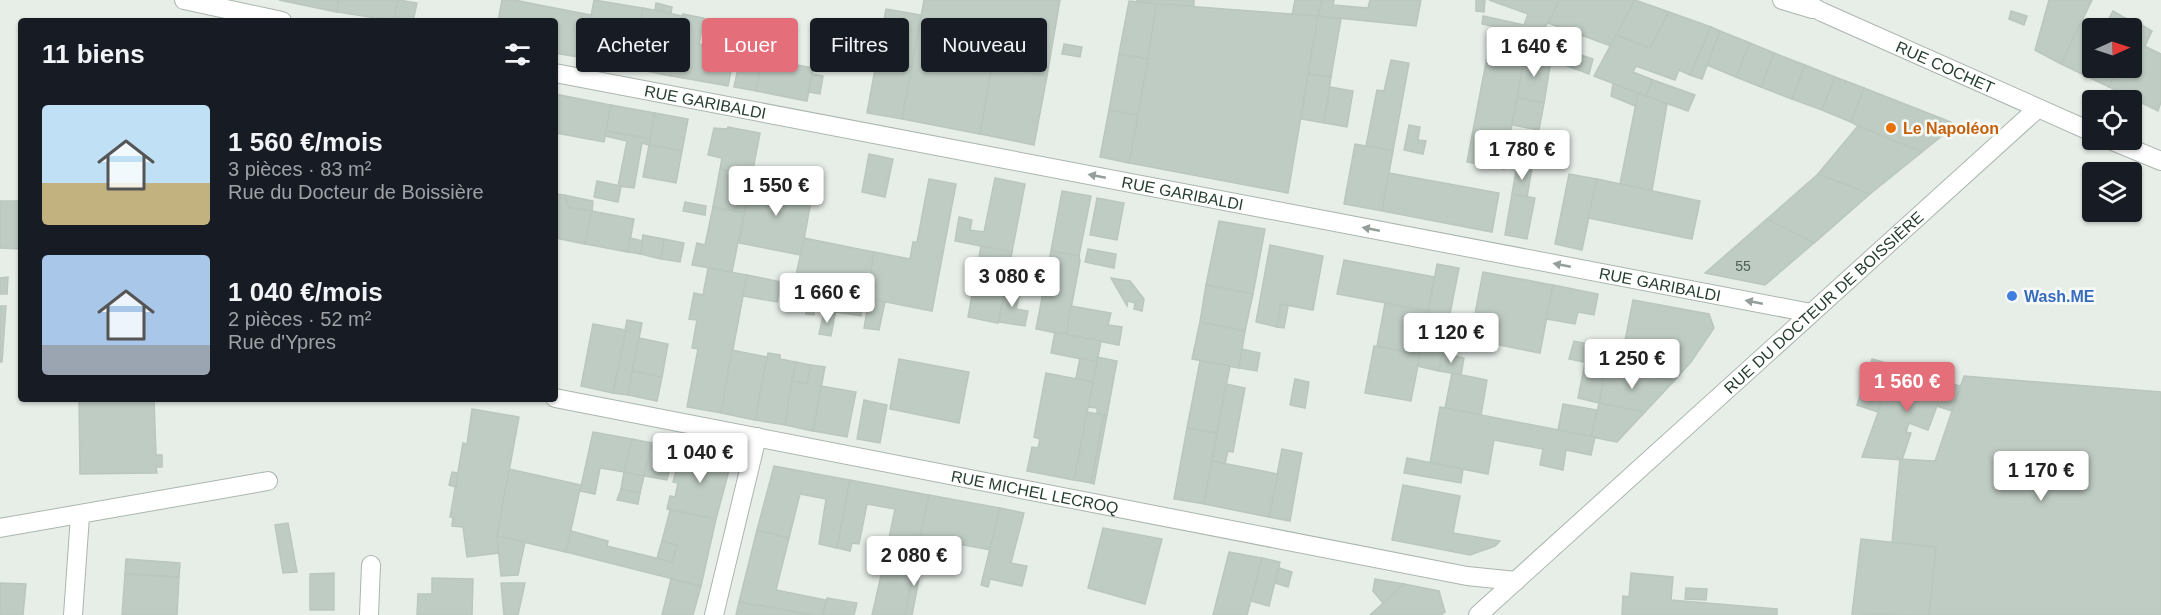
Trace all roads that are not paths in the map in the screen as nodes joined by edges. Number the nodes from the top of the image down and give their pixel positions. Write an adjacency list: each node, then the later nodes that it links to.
1 (184, 0): 5 (street)
2 (1782, 0): 4 (street)
3 (1800, 0): 4 (street, RUE COCHET)
4 (1822, 12): 7 (street, RUE COCHET)
5 (268, 18)
6 (558, 74): 11 (street, RUE GARIBALDI, one-way to 6)
7 (2037, 109): 8 (street, RUE COCHET); 11 (street, RUE DU DOCTEUR DE BOISSIÈRE)
8 (2082, 128)
9 (2136, 150): 10 (street)
10 (2161, 160)
11 (1811, 313): 18 (street, RUE DU DOCTEUR DE BOISSIÈRE)
12 (558, 399): 13 (street, RUE MICHEL LECROQ)
13 (757, 437): 18 (street, RUE MICHEL LECROQ); 21 (street)
14 (268, 481): 15 (street)
15 (80, 516): 16 (street); 19 (street)
16 (0, 528)
17 (370, 565): 20 (street)
18 (1516, 581): 22 (street, RUE DU DOCTEUR DE BOISSIÈRE)
19 (73, 615)
20 (369, 615)
21 (714, 615)
22 (1478, 615)

